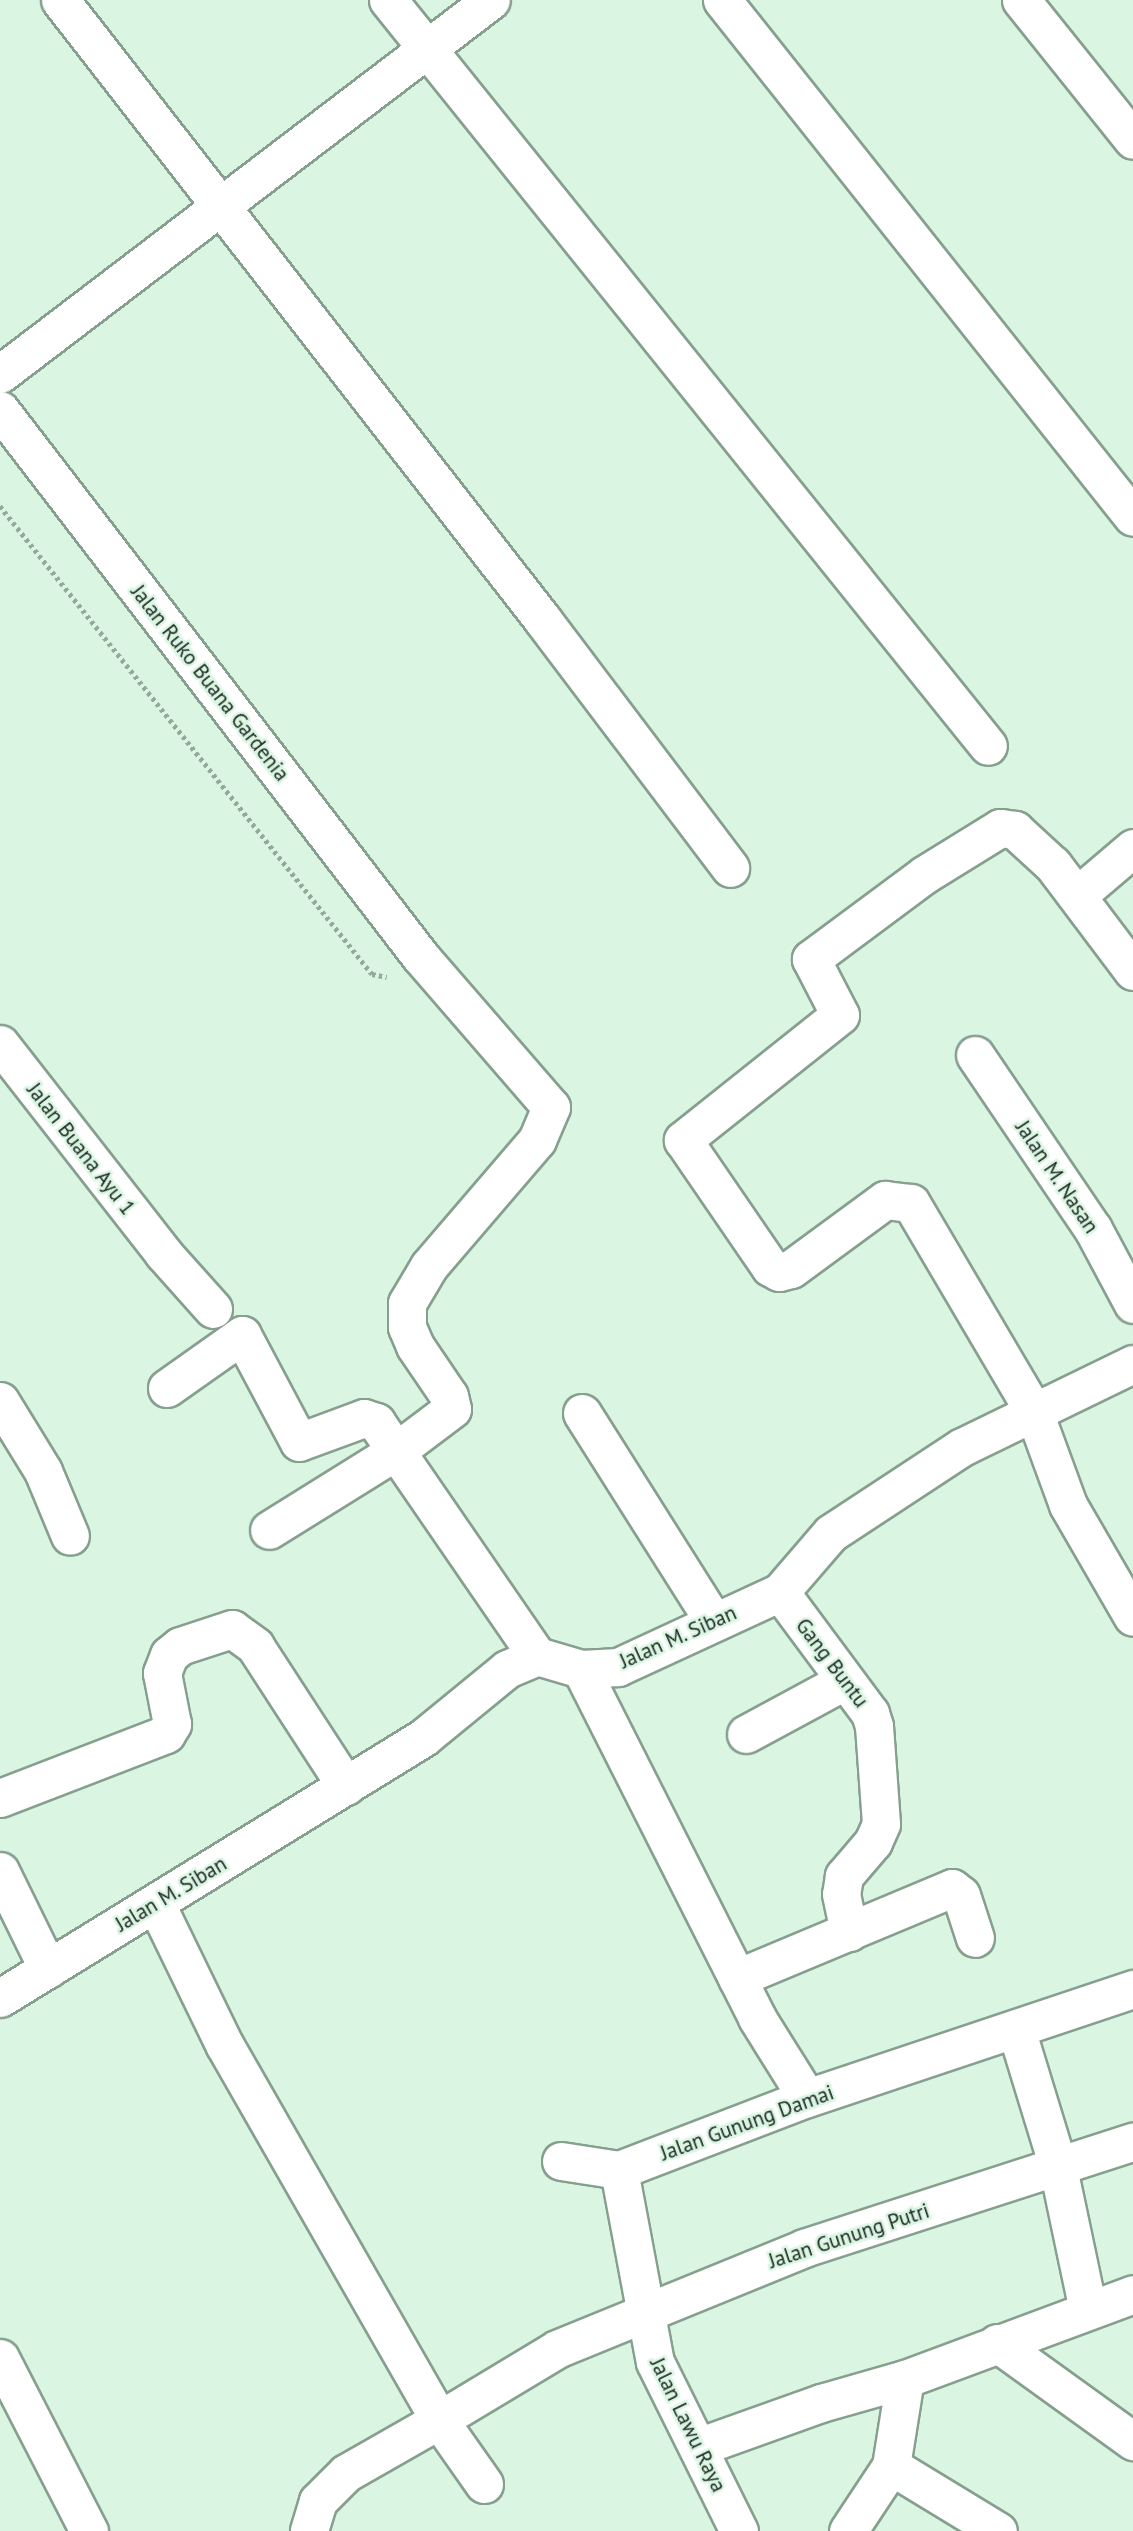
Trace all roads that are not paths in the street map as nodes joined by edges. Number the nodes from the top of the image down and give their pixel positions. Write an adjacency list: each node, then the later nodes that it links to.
1 (60, 0): 8 (street)
2 (388, 0): 6 (street)
3 (491, 0): 6 (street)
4 (722, 0): 11 (street)
5 (1021, 0): 7 (street)
6 (426, 49): 8 (street); 12 (street)
7 (1133, 140)
8 (222, 207): 9 (street); 14 (street)
9 (0, 374)
10 (0, 410): 26 (street, Jalan Ruko Buana Gardenia)
11 (1133, 517)
12 (988, 746)
13 (1133, 848): 15 (street)
14 (730, 868)
15 (1079, 894): 16 (street); 24 (street)
16 (1133, 971)
17 (0, 1044): 20 (street, Jalan Buana Ayu 1)
18 (975, 1055): 19 (street, Jalan M. Nasan)
19 (1133, 1304)
20 (213, 1309)
21 (1133, 1364): 24 (street, Jalan M. Siban)
22 (167, 1388): 26 (street)
23 (0, 1401): 28 (street)
24 (1034, 1412): 29 (street, Jalan M. Siban); 30 (street)
25 (582, 1413): 31 (street)
26 (399, 1449): 27 (street); 32 (street)
27 (269, 1530)
28 (69, 1536)
29 (780, 1592): 31 (street, Jalan M. Siban); 34 (street, Gang Buntu)
30 (1133, 1617)
31 (713, 1620): 33 (street, Jalan M. Siban)
32 (537, 1656): 33 (street, Jalan M. Siban); 36 (street, Jalan M. Siban)
33 (581, 1669): 43 (street)
34 (844, 1681): 35 (street); 40 (street, Gang Buntu)
35 (746, 1734)
36 (346, 1786): 37 (street); 39 (street, Jalan M. Siban)
37 (0, 1798)
38 (0, 1871): 42 (street)
39 (156, 1904): 42 (street, Jalan M. Siban); 58 (street)
40 (849, 1932): 41 (street); 43 (street)
41 (975, 1938)
42 (48, 1969): 45 (street, Jalan M. Siban)
43 (737, 1978): 47 (street)
44 (1133, 1989): 46 (street, Jalan Gunung Damai)
45 (0, 1998)
46 (1016, 2029): 47 (street, Jalan Gunung Damai); 50 (street)
47 (807, 2098): 51 (street, Jalan Gunung Damai)
48 (1133, 2142): 50 (street, Jalan Gunung Putri)
49 (561, 2161): 51 (street)
50 (1057, 2163): 53 (street); 54 (street, Jalan Gunung Putri)
51 (619, 2170): 54 (street)
52 (1133, 2294): 53 (street)
53 (1088, 2310): 55 (street)
54 (644, 2316): 58 (street, Jalan Gunung Putri); 60 (street, Jalan Lawu Raya)
55 (997, 2343): 57 (street); 59 (street)
56 (0, 2357): 63 (street)
57 (905, 2379): 60 (street); 61 (street)
58 (439, 2420): 62 (street); 64 (street, Jalan Gunung Putri)
59 (1133, 2441)
60 (698, 2447): 65 (street, Jalan Lawu Raya)
61 (891, 2466): 66 (street); 67 (street)
62 (484, 2484)
63 (89, 2531)
64 (309, 2531)
65 (739, 2531)
66 (848, 2531)
67 (998, 2531)

